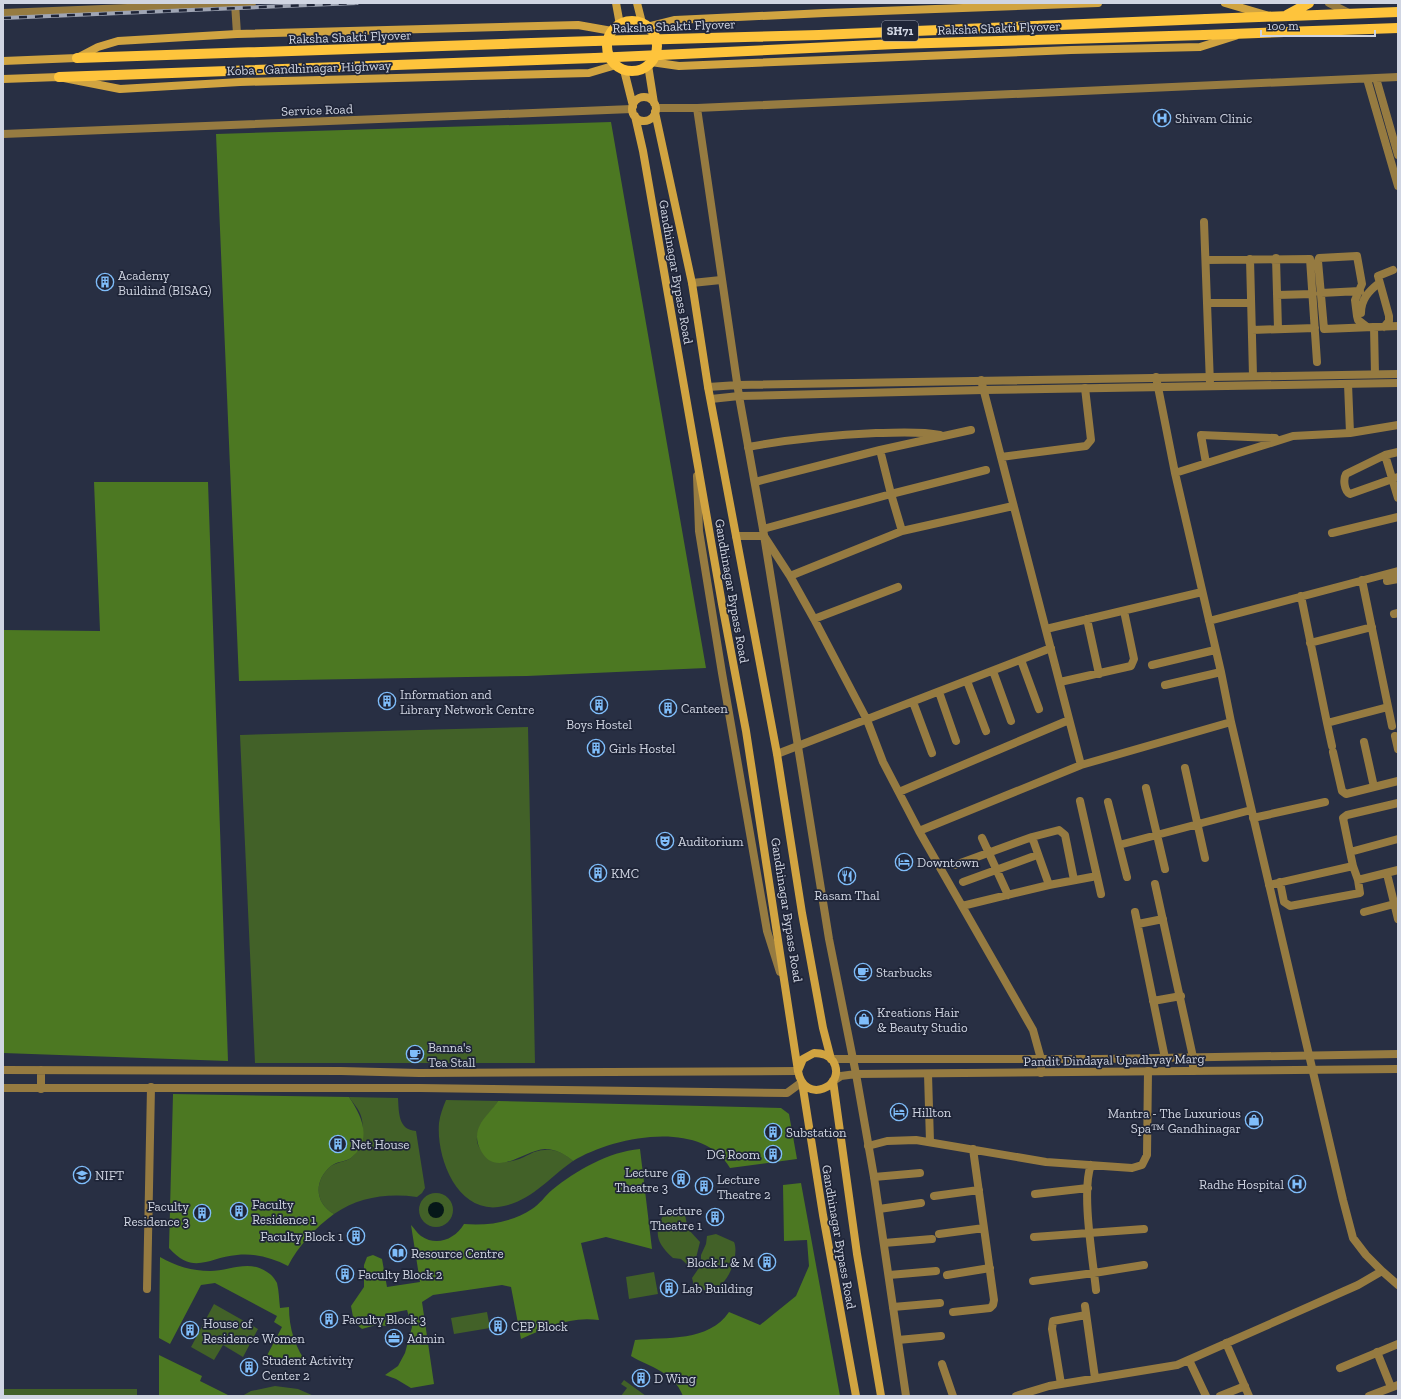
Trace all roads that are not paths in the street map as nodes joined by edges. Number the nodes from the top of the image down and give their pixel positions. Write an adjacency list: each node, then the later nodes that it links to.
1 (235, 3): 2 (street); 10 (street); 17 (street)
2 (252, 3)
3 (616, 3): 15 (main road)
4 (637, 3): 14 (main road)
5 (1098, 3): 14 (main road)
6 (1225, 3): 13 (main road)
7 (1309, 3): 12 (main road)
8 (1329, 3): 11 (street)
9 (1398, 12): 11 (main road, SH71)
10 (3, 13)
11 (1352, 14): 12 (main road, SH71)
12 (1284, 16): 13 (main road, SH71)
13 (1271, 17): 19 (main road, Raksha Shakti Flyover / SH71, bridge)
14 (644, 25): 15 (main road); 21 (main road)
15 (616, 28): 17 (main road); 22 (main road)
16 (1398, 28): 18 (main road, SH71)
17 (237, 34): 19 (main road)
18 (1243, 34): 21 (main road); 23 (main road, Raksha Shakti Flyover / SH71, bridge)
19 (77, 58): 20 (main road)
20 (3, 61)
21 (650, 63): 22 (main road); 28 (main road, Gandhinagar Bypass Road)
22 (620, 67): 23 (main road, Koba - Gandhinagar Highway); 30 (main road, Gandhinagar Bypass Road)
23 (59, 77): 26 (main road, Koba - Gandhinagar Highway)
24 (1398, 77): 25 (street)
25 (1376, 78): 27 (street); 32 (street)
26 (3, 79)
27 (1367, 79): 29 (street); 32 (street)
28 (655, 107): 29 (street); 30 (main road); 30 (main road); 41 (main road, Gandhinagar Bypass Road)
29 (697, 108): 40 (street)
30 (633, 110): 31 (street, Service Road); 77 (main road, Gandhinagar Bypass Road)
31 (3, 134)
32 (1391, 147): 33 (street); 34 (street)
33 (1398, 155)
34 (1398, 186)
35 (1204, 222): 38 (street)
36 (1250, 258): 37 (street); 38 (street); 47 (street)
37 (1276, 258): 44 (street); 45 (street)
38 (1206, 260): 46 (street)
39 (1392, 270): 42 (street)
40 (721, 280): 41 (street); 63 (street)
41 (692, 283): 66 (main road, Gandhinagar Bypass Road)
42 (1379, 283): 48 (street); 50 (street)
43 (1360, 291): 44 (street); 44 (street); 48 (street)
44 (1317, 293): 45 (street); 48 (street); 51 (street)
45 (1277, 295): 52 (street)
46 (1207, 303): 47 (street); 59 (street)
47 (1251, 304): 53 (street)
48 (1368, 326): 50 (street); 55 (street)
49 (1398, 326): 50 (street)
50 (1384, 327)
51 (1315, 328): 52 (street); 54 (street)
52 (1278, 329): 53 (street)
53 (1252, 330): 57 (street)
54 (1317, 362)
55 (1374, 374): 56 (street); 57 (street)
56 (1398, 374)
57 (1253, 376): 59 (street)
58 (1156, 377): 59 (street); 60 (street); 65 (street)
59 (1210, 377): 64 (street)
60 (981, 380): 63 (street); 68 (street)
61 (1398, 383): 62 (street)
62 (1348, 384): 64 (street); 73 (street)
63 (738, 385): 66 (street); 69 (street)
64 (1210, 386): 65 (street)
65 (1157, 387): 67 (street); 84 (street)
66 (708, 388): 70 (main road, Gandhinagar Bypass Road)
67 (1085, 388): 68 (street); 81 (street)
68 (983, 390): 69 (street); 81 (street)
69 (739, 396): 70 (street); 76 (street)
70 (711, 399): 94 (main road, Gandhinagar Bypass Road)
71 (1398, 425): 73 (street)
72 (970, 430): 74 (street)
73 (1350, 433): 75 (street)
74 (943, 435): 76 (street); 78 (street)
75 (1280, 438): 82 (street); 82 (street)
76 (748, 447): 86 (street)
77 (696, 448): 184 (main road, Gandhinagar Bypass Road); 184 (street)
78 (880, 450): 86 (street); 87 (street)
79 (1398, 452): 80 (street)
80 (1385, 455): 85 (street); 85 (street)
81 (1000, 457): 89 (street)
82 (1206, 463): 84 (street)
83 (986, 470): 87 (street)
84 (1175, 473): 101 (street)
85 (1395, 478): 88 (street)
86 (755, 482): 92 (street)
87 (891, 494): 91 (street); 92 (street)
88 (1398, 498)
89 (1013, 506): 91 (street); 108 (street)
90 (1398, 517): 93 (street)
91 (902, 531): 96 (street)
92 (763, 532): 94 (street); 96 (street); 134 (street)
93 (1332, 533)
94 (736, 536): 137 (main road, Gandhinagar Bypass Road)
95 (1398, 571): 98 (street)
96 (790, 576): 104 (street)
97 (1398, 579): 99 (street)
98 (1362, 580): 102 (street); 107 (street)
99 (1387, 581)
100 (898, 587): 104 (street)
101 (1202, 592): 103 (street); 106 (street)
102 (1301, 596): 106 (street); 109 (street)
103 (1124, 611): 105 (street); 116 (street)
104 (814, 619): 124 (street)
105 (1087, 620): 108 (street); 116 (street)
106 (1209, 621): 111 (street)
107 (1372, 627): 109 (street); 122 (street)
108 (1046, 629): 110 (street)
109 (1310, 644): 128 (street)
110 (1051, 648): 112 (street); 118 (street)
111 (1216, 650): 113 (street); 115 (street)
112 (1021, 660): 114 (street); 123 (street)
113 (1152, 665)
114 (993, 671): 117 (street); 126 (street)
115 (1221, 672): 119 (street); 127 (street)
116 (1099, 674): 118 (street)
117 (967, 681): 120 (street); 130 (street)
118 (1060, 682): 125 (street)
119 (1165, 685)
120 (939, 692): 121 (street); 132 (street)
121 (913, 702): 124 (street); 136 (street)
122 (1388, 707): 128 (street); 129 (street)
123 (1039, 709)
124 (867, 720): 134 (street); 143 (street)
125 (1069, 720): 138 (street); 143 (street)
126 (1011, 721)
127 (1231, 722): 138 (street); 148 (street)
128 (1327, 723): 141 (street)
129 (1392, 726)
130 (986, 731)
131 (1395, 736): 135 (street)
132 (956, 741)
133 (1364, 742): 141 (street)
134 (798, 746): 137 (street); 192 (street)
135 (1398, 749)
136 (932, 753)
137 (777, 754): 191 (main road, Gandhinagar Bypass Road)
138 (1081, 765): 150 (street)
139 (1185, 768): 149 (street)
140 (1398, 781): 141 (street)
141 (1374, 787)
142 (1146, 788): 151 (street)
143 (899, 792): 150 (street)
144 (1080, 801): 165 (street)
145 (1108, 802): 155 (street)
146 (1325, 802): 148 (street)
147 (1398, 803): 157 (street)
148 (1252, 814): 149 (street); 174 (street)
149 (1197, 824): 151 (street); 159 (street)
150 (919, 831): 178 (street)
151 (1157, 834): 155 (street); 163 (street)
152 (1032, 837): 156 (street); 158 (street); 168 (street)
153 (982, 838): 156 (street)
154 (1398, 839): 157 (street)
155 (1119, 845): 166 (street)
156 (988, 852): 160 (street); 162 (street)
157 (1350, 852): 161 (street)
158 (1037, 855): 162 (street); 173 (street)
159 (1205, 858)
160 (954, 865)
161 (1353, 866): 169 (street); 171 (street)
162 (995, 869): 170 (street); 176 (street)
163 (1165, 869)
164 (1398, 870): 169 (street)
165 (1097, 876): 168 (street); 175 (street)
166 (1127, 877)
167 (1388, 878): 177 (street)
168 (1074, 880): 173 (street)
169 (1358, 880): 171 (street)
170 (963, 882)
171 (1280, 882): 174 (street)
172 (1155, 884): 181 (street)
173 (1049, 885): 176 (street)
174 (1269, 885): 188 (street)
175 (1101, 894)
176 (1008, 895): 178 (street)
177 (1396, 904): 180 (street); 182 (street)
178 (962, 906): 193 (street)
179 (1135, 912): 183 (street)
180 (1364, 912)
181 (1163, 919): 183 (street); 185 (street)
182 (1398, 919)
183 (1138, 924): 186 (street)
184 (787, 994): 198 (main road, Gandhinagar Bypass Road)
185 (1181, 996): 186 (street); 189 (street)
186 (1153, 1001): 190 (street)
187 (1398, 1054): 188 (street, Pandit Dindayal Upadhyay Marg)
188 (1310, 1055): 189 (street, Pandit Dindayal Upadhyay Marg); 197 (street)
189 (1194, 1057): 190 (street, Pandit Dindayal Upadhyay Marg); 199 (street)
190 (1165, 1058): 193 (street, Pandit Dindayal Upadhyay Marg)
191 (831, 1059): 192 (street, Pandit Dindayal Upadhyay Marg); 198 (main road); 205 (main road)
192 (852, 1059): 193 (street, Pandit Dindayal Upadhyay Marg); 203 (street)
193 (1041, 1059): 202 (street)
194 (1398, 1069): 197 (street, Pandit Dindayal Upadhyay Marg)
195 (3, 1070): 196 (street)
196 (41, 1070): 201 (street); 210 (street)
197 (1311, 1070): 199 (street, Pandit Dindayal Upadhyay Marg); 231 (street)
198 (798, 1071): 201 (street); 206 (main road)
199 (1193, 1071): 200 (street, Pandit Dindayal Upadhyay Marg)
200 (1148, 1072): 202 (street, Pandit Dindayal Upadhyay Marg); 214 (street)
201 (419, 1073): 209 (street)
202 (1041, 1073): 204 (street, Pandit Dindayal Upadhyay Marg)
203 (856, 1074): 204 (street, Pandit Dindayal Upadhyay Marg); 205 (street, Pandit Dindayal Upadhyay Marg); 212 (street)
204 (928, 1074): 211 (street)
205 (833, 1081): 206 (main road); 257 (main road, Gandhinagar Bypass Road)
206 (802, 1082): 209 (street); 256 (main road, Gandhinagar Bypass Road)
207 (151, 1087): 209 (street); 210 (street); 237 (street)
208 (3, 1088): 210 (street)
209 (420, 1088)
210 (41, 1089)
211 (930, 1142): 212 (street); 213 (street)
212 (868, 1146): 216 (street)
213 (973, 1149): 214 (street); 218 (street)
214 (1091, 1165): 217 (street)
215 (920, 1173): 216 (street)
216 (874, 1177): 222 (street)
217 (1088, 1188): 219 (street); 225 (street)
218 (979, 1190): 220 (street); 223 (street)
219 (1035, 1194)
220 (934, 1196)
221 (921, 1203): 222 (street)
222 (879, 1209): 227 (street)
223 (984, 1228): 227 (street); 229 (street)
224 (1144, 1229): 225 (street)
225 (1090, 1232): 226 (street); 232 (street)
226 (1034, 1237)
227 (884, 1243): 234 (street)
228 (1144, 1265): 232 (street)
229 (990, 1268): 233 (street); 242 (street)
230 (936, 1271): 234 (street)
231 (1382, 1271): 236 (street); 246 (street)
232 (1094, 1273): 235 (street); 238 (street)
233 (947, 1275)
234 (888, 1276): 241 (street)
235 (1034, 1280)
236 (1398, 1285)
237 (148, 1290)
238 (1096, 1290)
239 (940, 1303): 241 (street)
240 (1085, 1306): 243 (street)
241 (893, 1307): 245 (street)
242 (953, 1312)
243 (1086, 1315): 252 (street); 253 (street)
244 (941, 1336): 245 (street)
245 (898, 1340): 258 (street)
246 (1226, 1343): 249 (street); 254 (street)
247 (1398, 1344): 248 (street)
248 (1377, 1352): 251 (street); 255 (street)
249 (1189, 1360): 252 (street); 261 (street)
250 (942, 1364): 259 (street)
251 (1340, 1368)
252 (1095, 1378): 253 (street)
253 (1061, 1384): 260 (street)
254 (1245, 1386): 262 (street); 263 (street)
255 (1395, 1386): 264 (street)
256 (856, 1396)
257 (881, 1396)
258 (906, 1396)
259 (953, 1396)
260 (1016, 1396)
261 (1206, 1396)
262 (1220, 1396)
263 (1249, 1396)
264 (1369, 1396)

